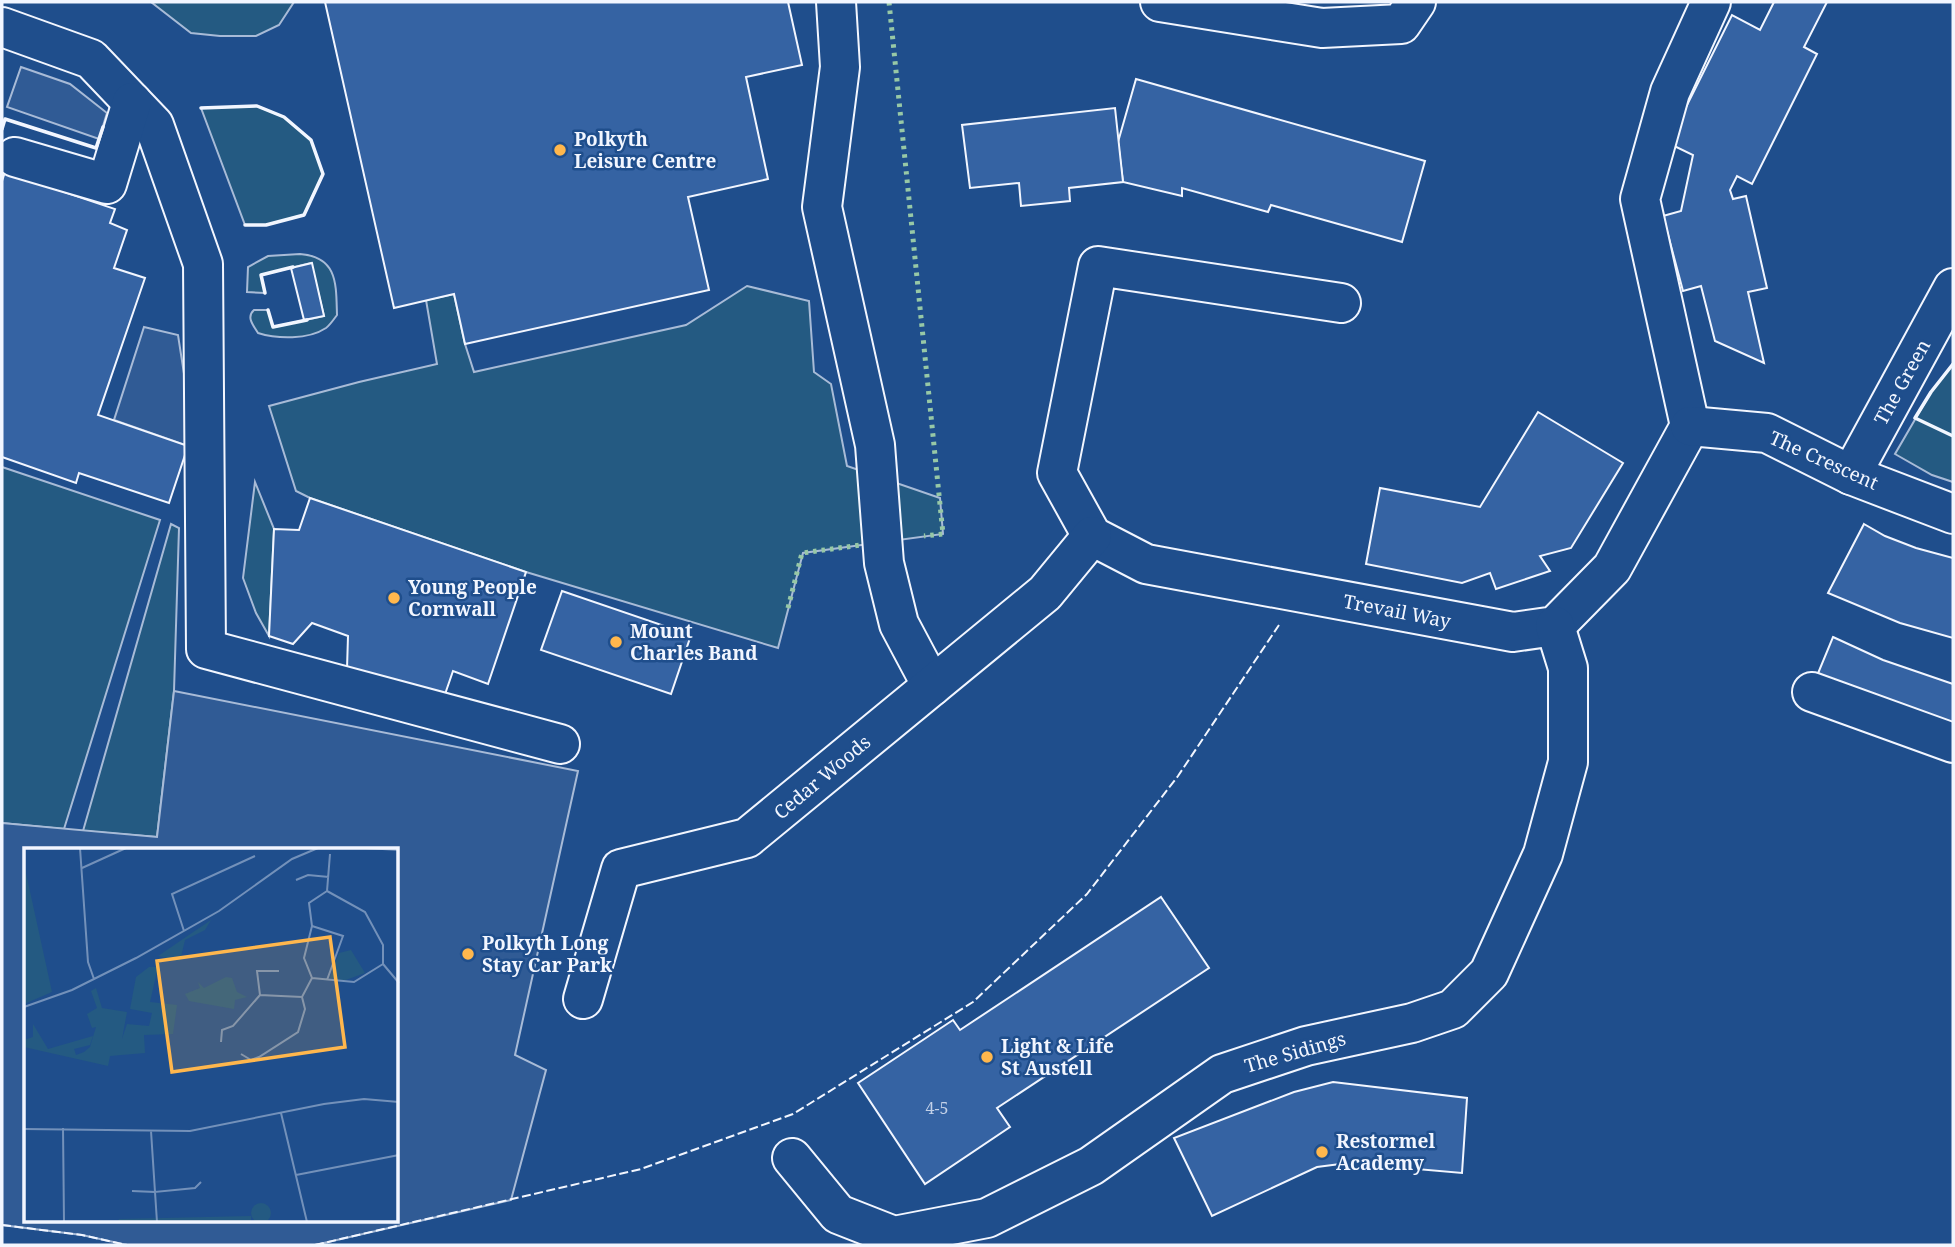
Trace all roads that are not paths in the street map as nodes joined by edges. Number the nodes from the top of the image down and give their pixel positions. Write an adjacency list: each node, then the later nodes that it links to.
1 (836, 2): 15 (street)
2 (1160, 2): 3 (street)
3 (1416, 2)
4 (1711, 2): 10 (street)
5 (2, 27): 6 (street)
6 (132, 102): 7 (street); 18 (street)
7 (15, 157)
8 (1953, 288): 11 (street, The Green)
9 (1341, 303): 13 (street)
10 (1690, 426): 11 (street, The Crescent); 14 (street)
11 (1852, 475): 12 (street, The Crescent)
12 (1953, 514)
13 (1092, 536): 14 (street, Trevail Way); 15 (street, Cedar Woods)
14 (1555, 626): 20 (street, The Sidings)
15 (932, 686): 19 (street, Cedar Woods)
16 (1812, 692): 17 (street)
17 (1953, 743)
18 (560, 744)
19 (583, 999)
20 (792, 1158)

